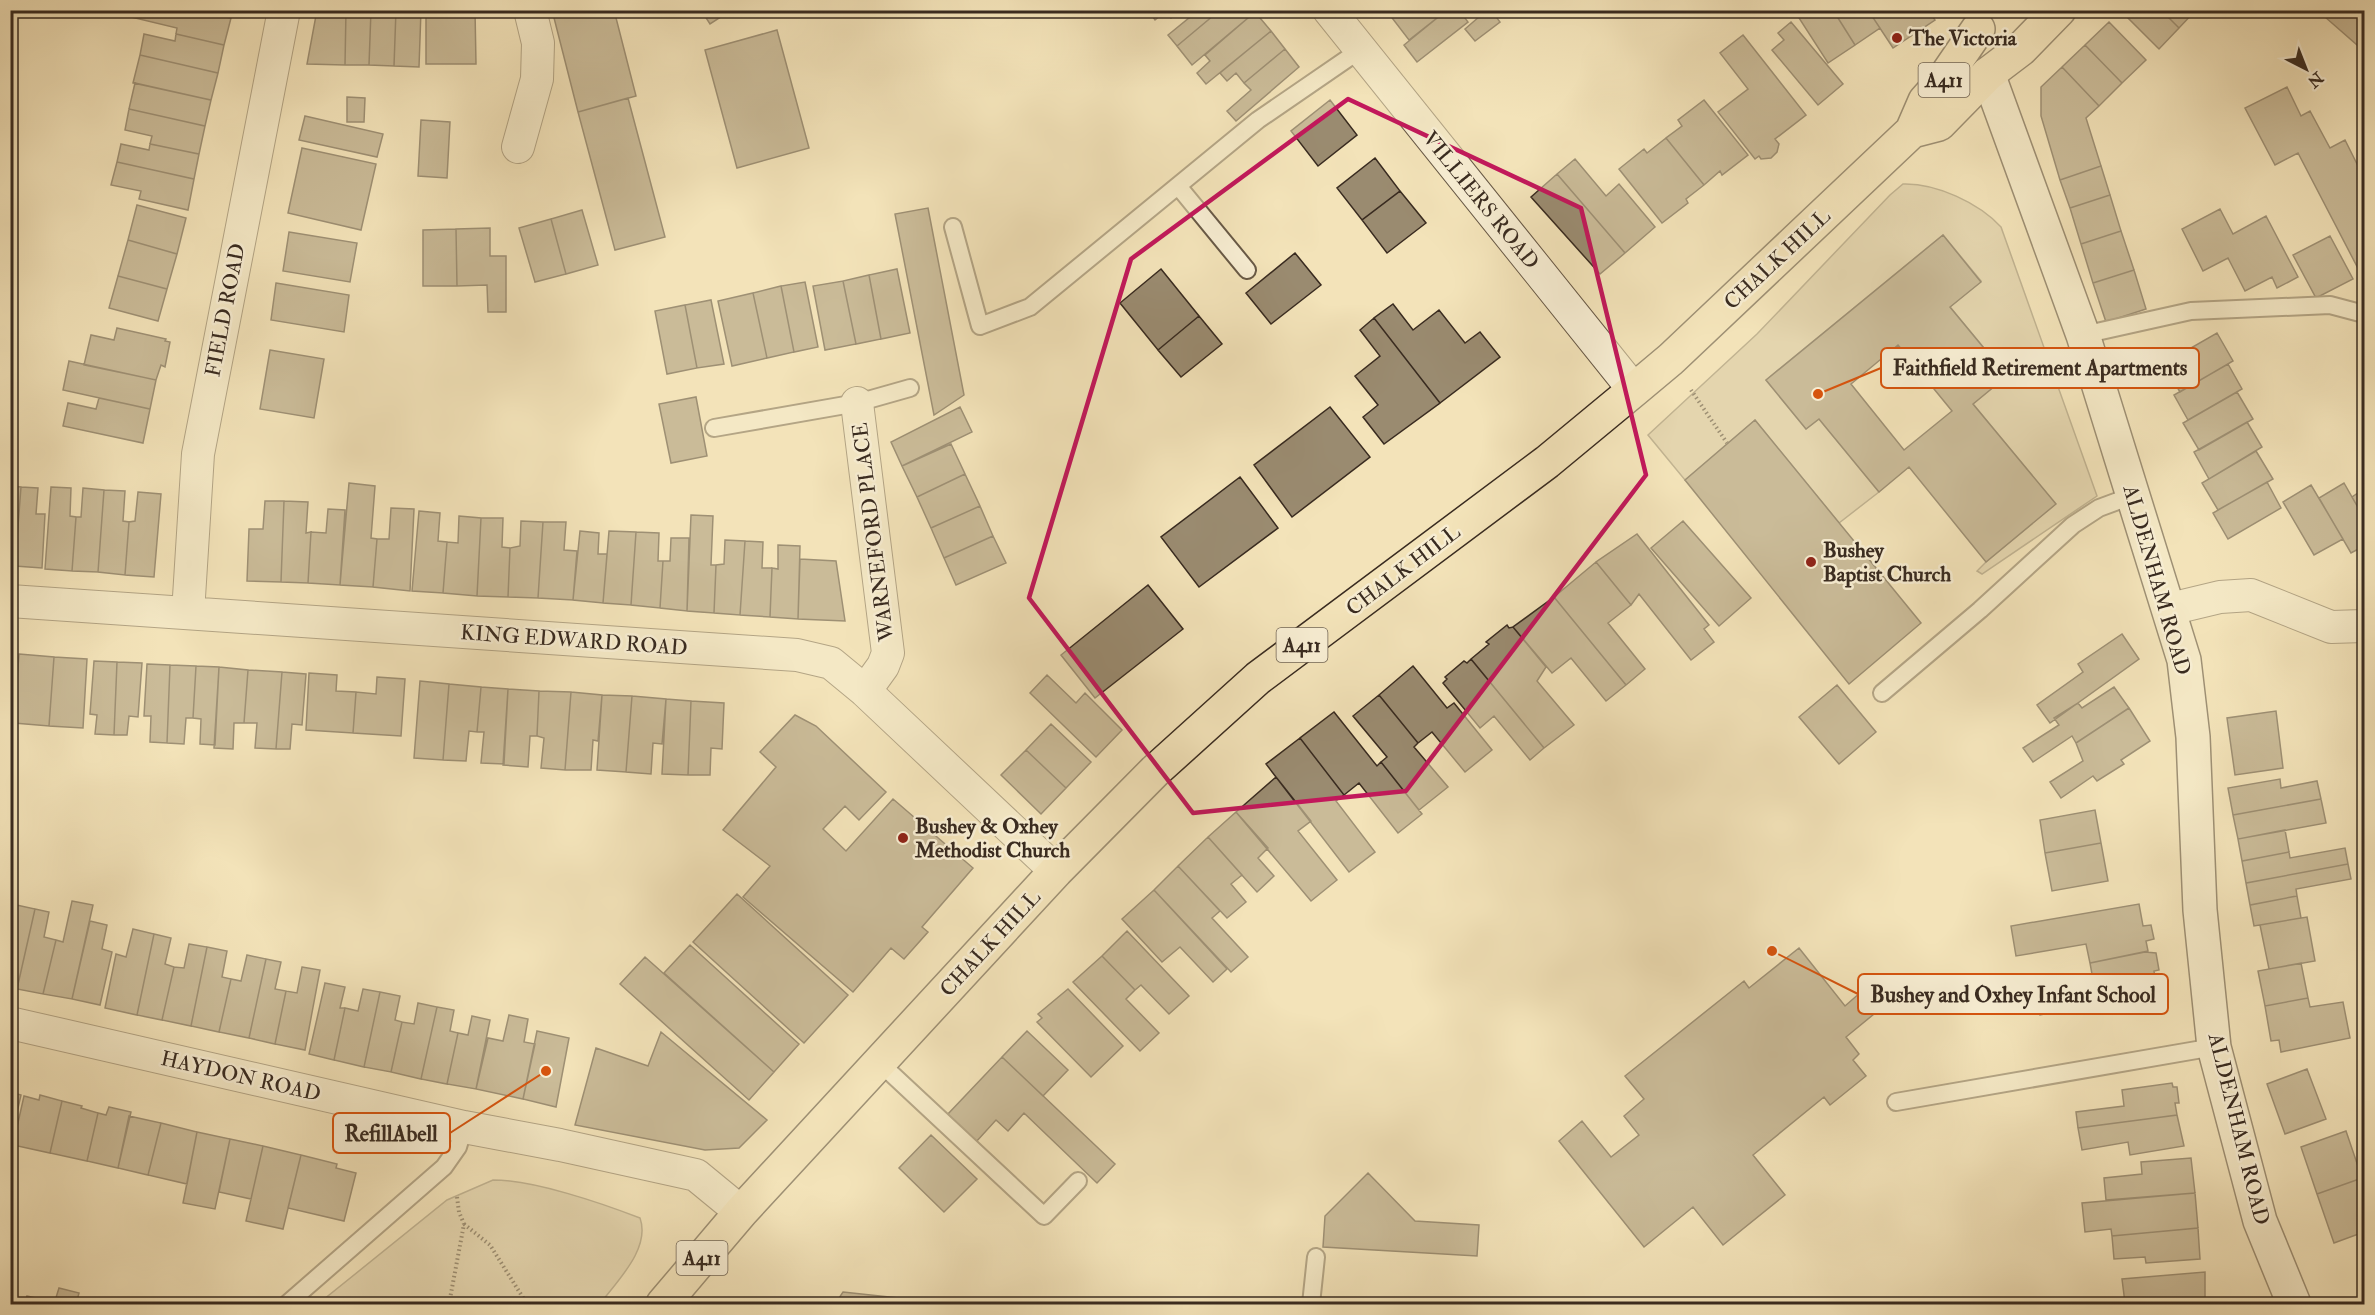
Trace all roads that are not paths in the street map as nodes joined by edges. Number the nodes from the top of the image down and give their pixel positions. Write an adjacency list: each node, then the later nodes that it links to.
1 (284, 10): 22 (street, FIELD ROAD)
2 (530, 10): 9 (street)
3 (1329, 10): 6 (street, VILLIERS ROAD)
4 (2059, 10): 7 (main road, CHALK HILL / A411)
5 (1976, 20): 7 (main road, ALDENHAM ROAD); 8 (main road, CHALK HILL / A411)
6 (1360, 50): 10 (lane); 16 (street, VILLIERS ROAD)
7 (1988, 74): 8 (main road, CHALK HILL / A411); 14 (main road, ALDENHAM ROAD)
8 (1912, 131): 16 (main road, CHALK HILL / A411)
9 (518, 147)
10 (1178, 186): 11 (lane); 12 (lane)
11 (953, 227)
12 (1246, 270)
13 (2364, 314): 14 (lane)
14 (2083, 335): 19 (main road, ALDENHAM ROAD)
15 (910, 388): 17 (lane)
16 (1634, 390): 26 (main road, CHALK HILL / A411)
17 (857, 403): 18 (lane); 24 (street, WARNEFORD PLACE)
18 (714, 428)
19 (2134, 495): 21 (main road, ALDENHAM ROAD); 25 (lane)
20 (10, 601): 22 (street, KING EDWARD ROAD)
21 (2170, 609): 23 (street); 28 (main road, ALDENHAM ROAD)
22 (189, 613): 24 (street, KING EDWARD ROAD)
23 (2364, 626)
24 (865, 691): 26 (street, KING EDWARD ROAD)
25 (1882, 693)
26 (1056, 871): 29 (main road, CHALK HILL / A411)
27 (10, 1023): 31 (street, HAYDON ROAD)
28 (2214, 1047): 30 (lane); 38 (main road, ALDENHAM ROAD)
29 (880, 1063): 32 (lane); 33 (main road, CHALK HILL / A411)
30 (1896, 1102)
31 (464, 1127): 33 (street, HAYDON ROAD); 35 (lane)
32 (1078, 1181)
33 (741, 1212): 36 (main road, A411)
34 (1316, 1257): 37 (lane)
35 (287, 1305)
36 (663, 1305)
37 (1311, 1305)
38 (2294, 1305)

